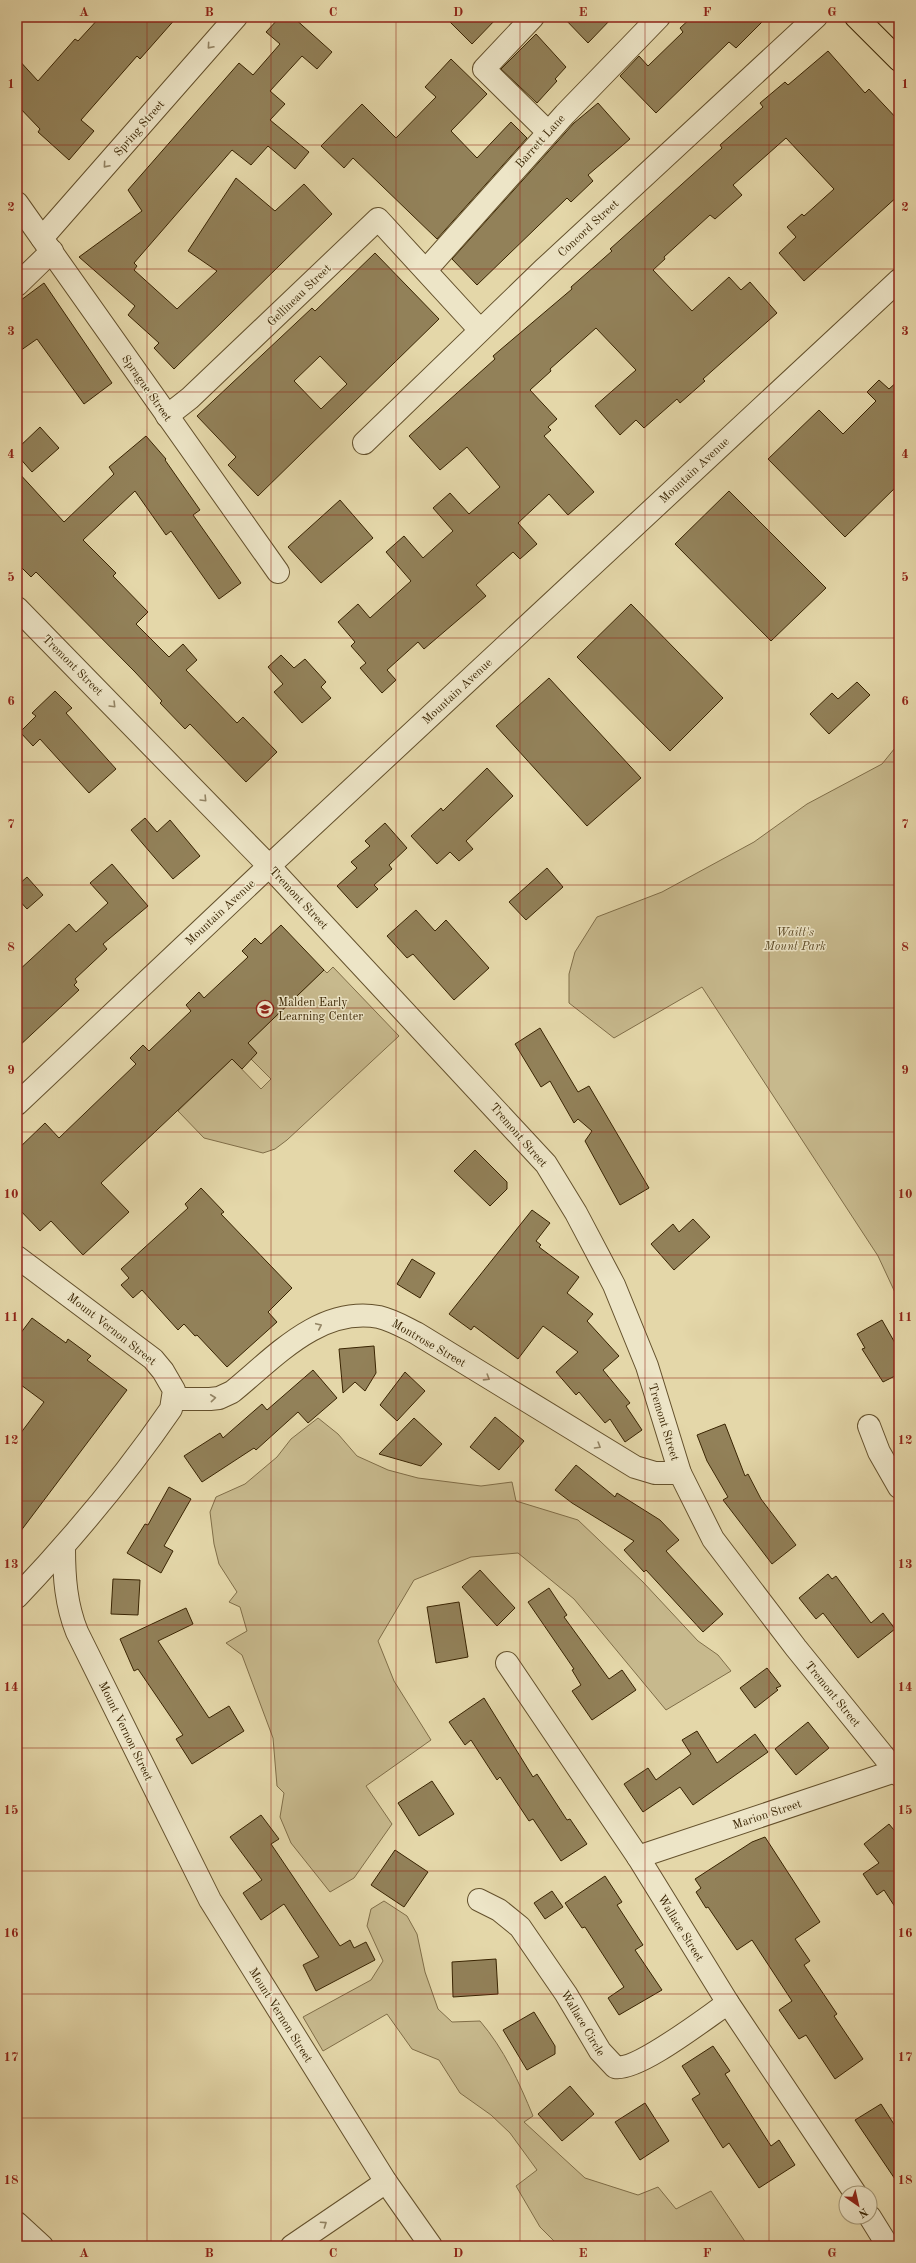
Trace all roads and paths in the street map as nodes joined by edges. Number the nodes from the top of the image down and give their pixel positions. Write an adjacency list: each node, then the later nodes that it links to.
1 (236, 17): 9 (street, Spring Street, one-way to 9)
2 (533, 17): 7 (street)
3 (659, 17): 7 (street, Barrett Lane)
4 (816, 17): 13 (street, Concord Street)
5 (856, 17): 6 (main road)
6 (899, 60)
7 (548, 132): 10 (street, Barrett Lane)
8 (17, 203): 9 (street, Sprague Street)
9 (47, 245): 12 (street, Spring Street); 14 (street, Sprague Street)
10 (426, 270): 13 (street); 14 (street, Gellineau Street)
11 (899, 280): 18 (street, Mountain Avenue)
12 (17, 285)
13 (480, 330): 15 (street, Concord Street)
14 (168, 416): 16 (street, Sprague Street)
15 (364, 443)
16 (278, 572)
17 (19, 615): 18 (street, Tremont Street, one-way to 18)
18 (269, 866): 19 (street, Mountain Avenue); 23 (street, Tremont Street)
19 (17, 1104)
20 (17, 1257): 21 (street, Mount Vernon Street)
21 (174, 1399): 23 (street, Montrose Street, one-way to 23); 25 (street)
22 (868, 1426): 24 (street)
23 (680, 1473): 28 (street, Tremont Street)
24 (899, 1487)
25 (64, 1548): 26 (street); 32 (street, Mount Vernon Street)
26 (17, 1597)
27 (507, 1663): 29 (street, Wallace Street)
28 (897, 1773): 29 (street, Marion Street)
29 (638, 1857): 31 (street, Wallace Street)
30 (479, 1900): 31 (street, Wallace Circle)
31 (728, 2003): 33 (street, Wallace Street)
32 (386, 2182): 37 (street, one-way to 32); 38 (street, Mount Vernon Street)
33 (850, 2185)
34 (17, 2223): 36 (street)
35 (875, 2225): 39 (street)
36 (42, 2246)
37 (292, 2246)
38 (431, 2246)
39 (888, 2246)

